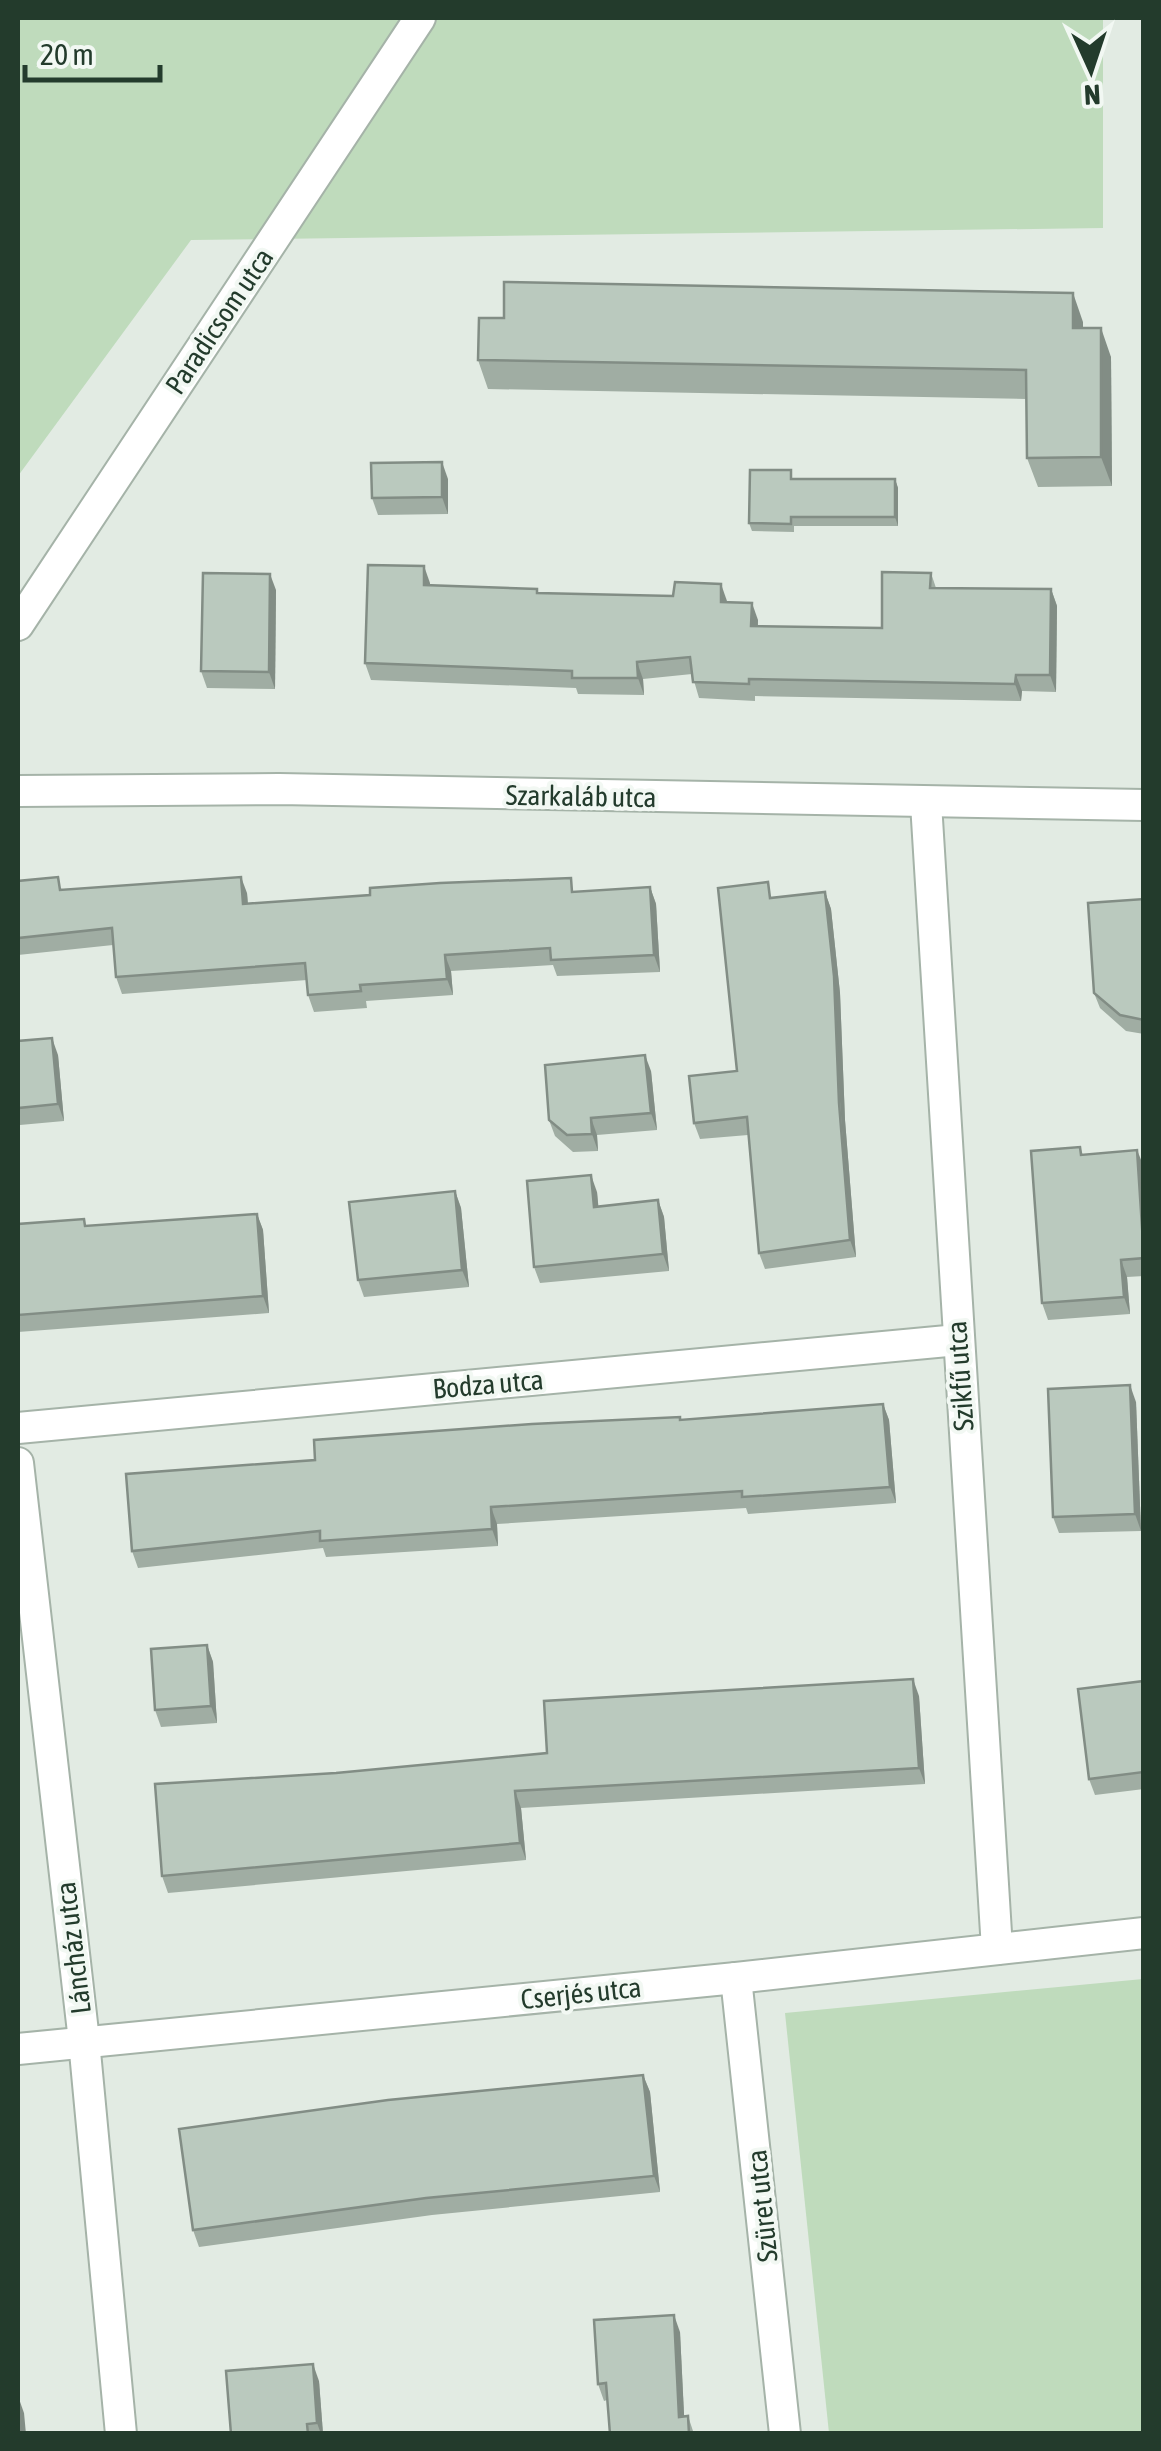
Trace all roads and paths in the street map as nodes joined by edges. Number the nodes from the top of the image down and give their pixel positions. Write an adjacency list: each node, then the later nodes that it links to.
1 (420, 18): 2 (street, Paradicsom utca)
2 (18, 625)
3 (18, 792): 4 (street, Szarkaláb utca)
4 (926, 802): 5 (street, Szarkaláb utca); 6 (street, Szikfű utca)
5 (1144, 806)
6 (958, 1340): 7 (street, Bodza utca); 10 (street, Szikfű utca)
7 (18, 1428)
8 (18, 1463): 12 (street, Láncház utca)
9 (1144, 1933): 10 (street, Cserjés utca)
10 (997, 1949): 11 (street, Cserjés utca)
11 (736, 1978): 12 (street, Cserjés utca); 15 (street, Szüret utca)
12 (84, 2042): 13 (street, Cserjés utca); 14 (street, Láncház utca)
13 (18, 2050)
14 (122, 2434)
15 (786, 2434)

